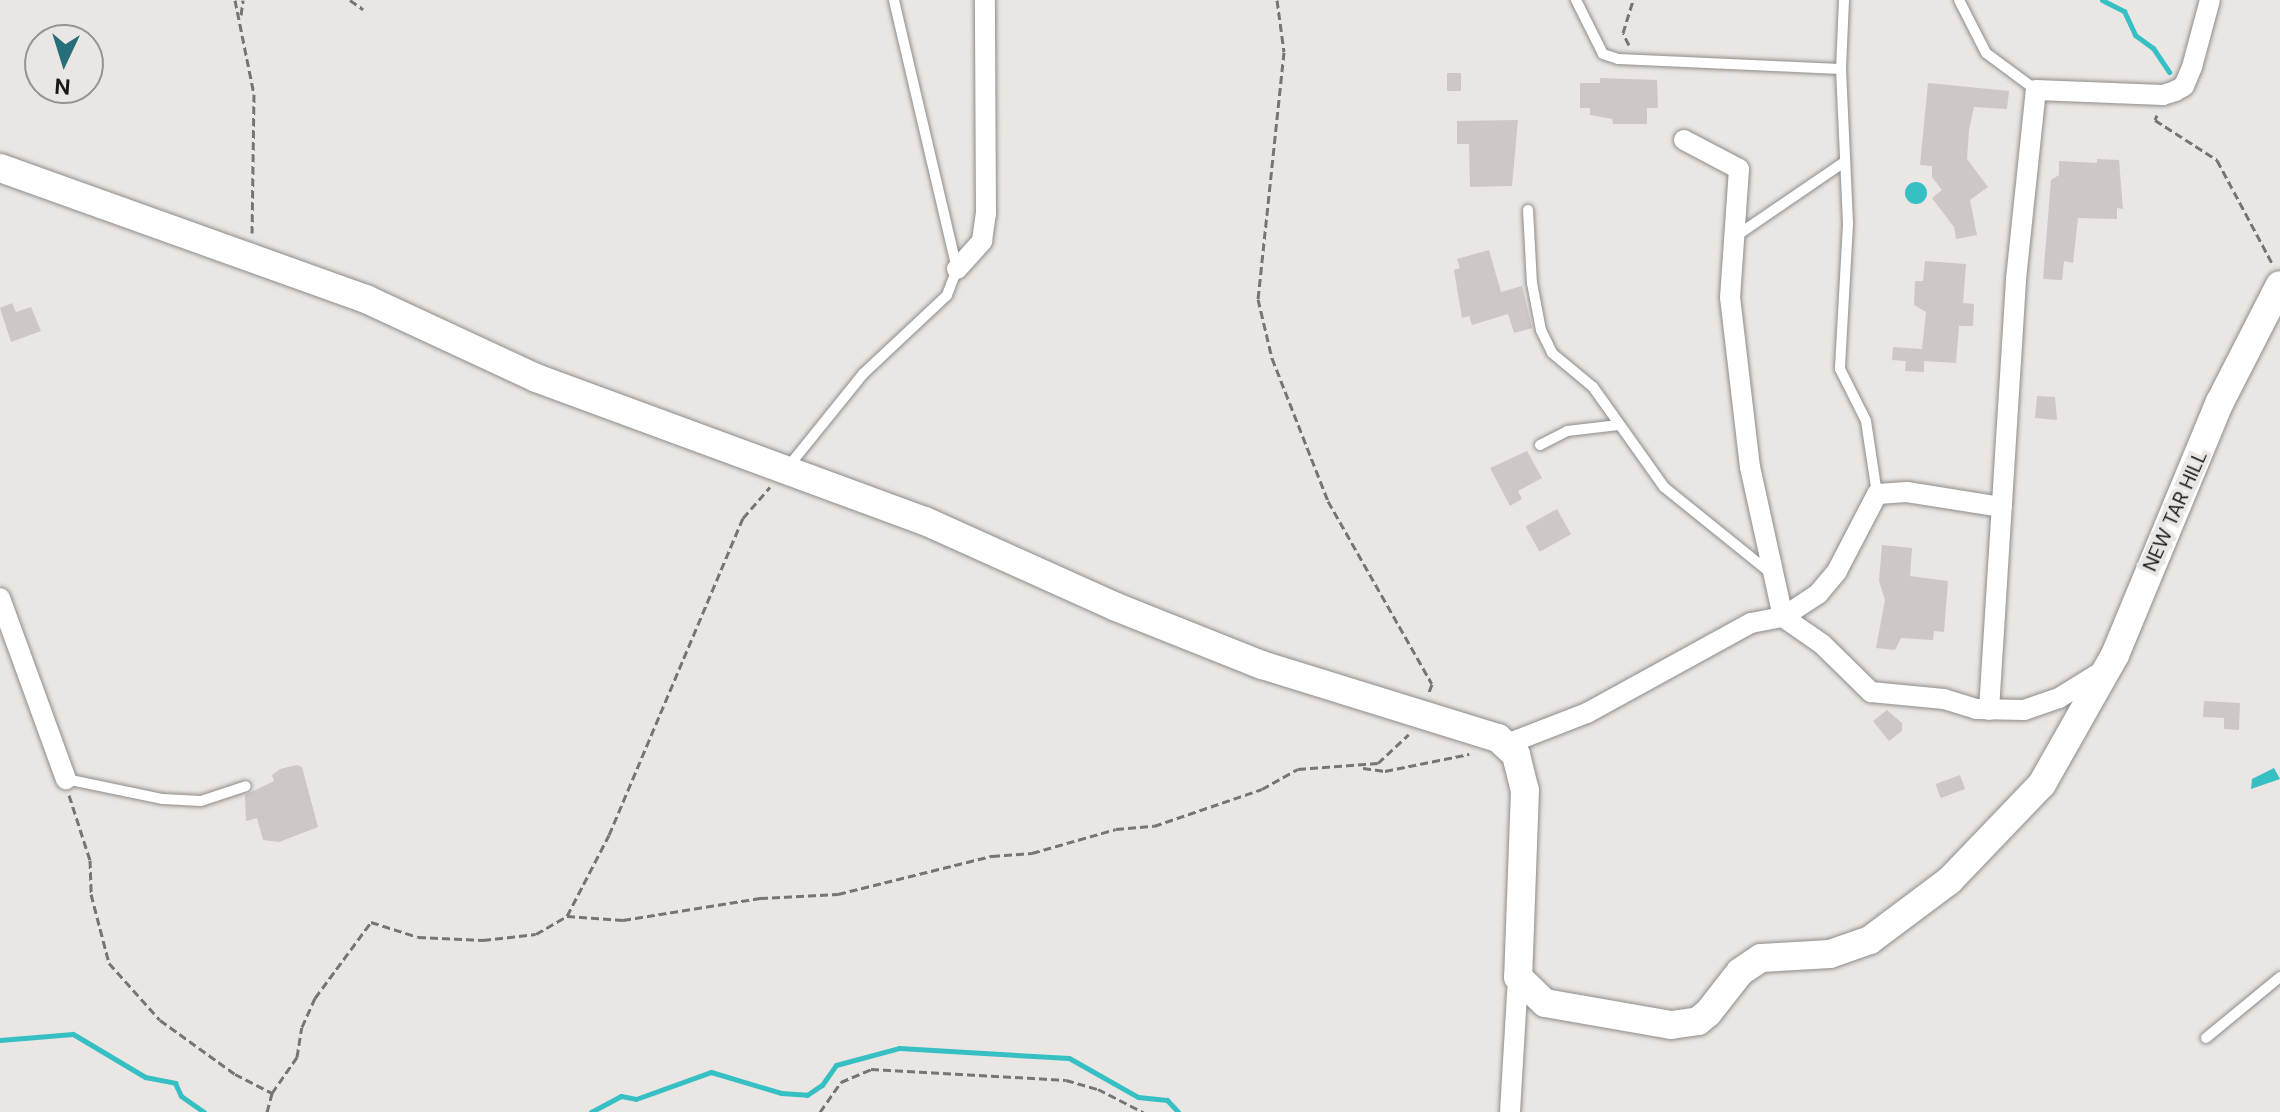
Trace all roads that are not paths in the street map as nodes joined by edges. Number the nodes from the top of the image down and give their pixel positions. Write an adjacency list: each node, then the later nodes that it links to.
1 (894, 0): 14 (lane)
2 (985, 0): 14 (street)
3 (1576, 0): 7 (lane)
4 (1844, 0): 7 (lane)
5 (1959, 0): 8 (lane)
6 (2210, 0): 8 (street)
7 (1841, 69): 10 (lane)
8 (2036, 90): 20 (street)
9 (1684, 140): 13 (street)
10 (1843, 163): 13 (lane); 19 (lane)
11 (0, 168): 18 (street)
12 (1528, 210): 16 (lane)
13 (1734, 237): 21 (street)
14 (957, 269): 18 (lane)
15 (2276, 275): 24 (street, NEW TAR HILL)
16 (1619, 425): 17 (lane); 21 (lane)
17 (1540, 445)
18 (787, 469): 26 (street)
19 (1877, 494): 20 (street); 23 (street)
20 (2002, 507): 25 (street)
21 (1774, 575): 23 (street)
22 (0, 598): 27 (street)
23 (1783, 617): 25 (street); 26 (street)
24 (2106, 669): 25 (street); 29 (street, NEW TAR HILL)
25 (1989, 710)
26 (1507, 744): 29 (street)
27 (66, 779): 28 (lane)
28 (246, 786)
29 (1518, 977): 32 (street)
30 (2280, 977): 31 (lane)
31 (2206, 1038)
32 (1510, 1112)

